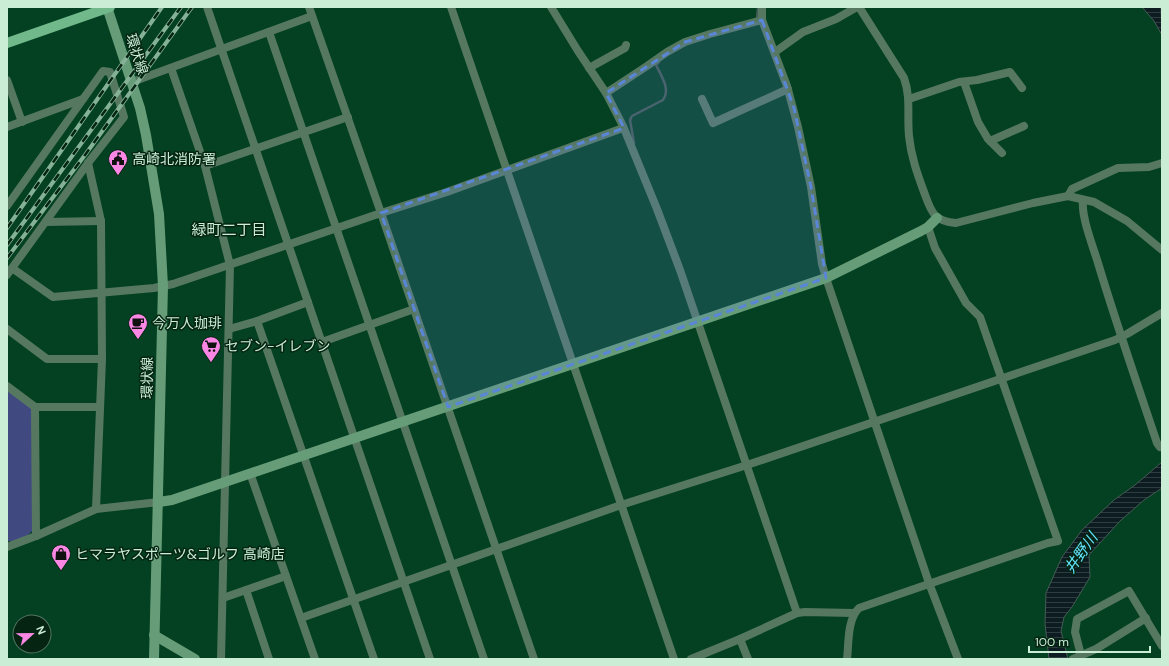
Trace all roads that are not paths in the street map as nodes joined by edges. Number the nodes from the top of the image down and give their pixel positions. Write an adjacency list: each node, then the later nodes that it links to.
1 (108, 7): 11 (main road); 18 (street, 環状線)
2 (207, 7): 13 (street)
3 (309, 7): 8 (street)
4 (451, 7): 38 (street)
5 (551, 7): 16 (street)
6 (762, 7): 9 (street)
7 (858, 7): 14 (street); 25 (street)
8 (312, 16): 10 (street); 26 (street)
9 (762, 20): 14 (street); 22 (street)
10 (269, 32): 13 (street); 31 (street)
11 (7, 43)
12 (626, 46): 16 (street)
13 (222, 50): 15 (street); 33 (street)
14 (775, 52): 21 (street)
15 (171, 68): 18 (street); 37 (street)
16 (589, 68): 22 (street)
17 (7, 80): 27 (street)
18 (132, 82): 54 (street, 環状線)
19 (964, 82): 20 (street); 25 (street); 32 (street)
20 (1022, 88)
21 (788, 89): 24 (street); 53 (street)
22 (606, 93): 30 (street)
23 (84, 99): 27 (street); 36 (street); 41 (street)
24 (702, 99)
25 (909, 99): 43 (street)
26 (348, 117): 31 (street); 42 (street)
27 (22, 122): 29 (street)
28 (1024, 126): 32 (street)
29 (7, 127)
30 (623, 128): 38 (street); 60 (street)
31 (303, 132): 33 (street); 47 (street)
32 (990, 141): 34 (street)
33 (256, 148): 37 (street); 48 (street)
34 (1002, 153)
35 (1162, 162): 39 (street)
36 (88, 163): 44 (street); 45 (street)
37 (205, 166): 50 (street)
38 (507, 171): 42 (street); 67 (street)
39 (1068, 196): 40 (street); 43 (street)
40 (1083, 200): 49 (street); 64 (street)
41 (7, 206)
42 (381, 213): 47 (street); 57 (street)
43 (936, 218): 46 (street)
44 (101, 221): 45 (street); 55 (street)
45 (46, 222): 51 (street)
46 (928, 227): 53 (street); 68 (street)
47 (337, 228): 48 (street); 61 (street)
48 (289, 245): 50 (street); 56 (street)
49 (1162, 250)
50 (230, 265): 54 (street); 63 (street)
51 (12, 268): 52 (street); 55 (street)
52 (7, 275)
53 (826, 278): 60 (street); 74 (street)
54 (163, 286): 55 (street); 81 (street, 環状線)
55 (102, 293): 66 (street)
56 (308, 302): 59 (street); 65 (street)
57 (414, 309): 61 (street); 72 (street)
58 (1162, 313): 64 (street)
59 (257, 321): 63 (street); 77 (street)
60 (698, 322): 67 (street); 78 (street)
61 (370, 325): 65 (street); 73 (street)
62 (7, 329): 66 (street)
63 (229, 329): 80 (street)
64 (1121, 338): 68 (street); 76 (street)
65 (322, 342): 75 (street)
66 (102, 359): 71 (street)
67 (573, 364): 72 (street); 82 (street)
68 (1002, 378): 74 (street); 90 (street)
69 (7, 386): 70 (street)
70 (35, 407): 71 (street); 84 (street)
71 (100, 407): 83 (street)
72 (448, 407): 73 (street); 86 (street)
73 (403, 421): 75 (street); 87 (street)
74 (875, 421): 78 (street); 90 (street)
75 (355, 438): 77 (street); 89 (street)
76 (1160, 447)
77 (303, 455): 79 (street); 93 (street)
78 (747, 465): 82 (street); 94 (street)
79 (250, 473): 80 (street); 88 (street)
80 (225, 482): 81 (street); 92 (street)
81 (159, 502): 83 (street); 98 (street, 環状線)
82 (621, 505): 86 (street); 111 (street)
83 (96, 509): 84 (street)
84 (36, 536): 85 (street)
85 (7, 547)
86 (496, 550): 87 (street); 110 (street)
87 (452, 565): 89 (street); 109 (street)
88 (286, 576): 91 (street); 96 (street)
89 (403, 582): 93 (street); 108 (street)
90 (929, 583): 95 (street); 115 (street)
91 (246, 590): 92 (street); 105 (street)
92 (223, 598): 104 (street)
93 (353, 599): 96 (street); 107 (street)
94 (797, 613): 95 (street); 99 (street)
95 (854, 613): 114 (street)
96 (301, 618): 106 (street)
97 (1146, 618): 100 (street); 101 (street); 101 (street)
98 (154, 635): 102 (street, 環状線); 103 (street)
99 (740, 639): 112 (street); 113 (street)
100 (1162, 646)
101 (1076, 657)
102 (154, 659)
103 (195, 659)
104 (221, 659)
105 (269, 659)
106 (315, 659)
107 (374, 659)
108 (430, 659)
109 (484, 659)
110 (534, 659)
111 (674, 659)
112 (691, 659)
113 (748, 659)
114 (847, 659)
115 (958, 659)

